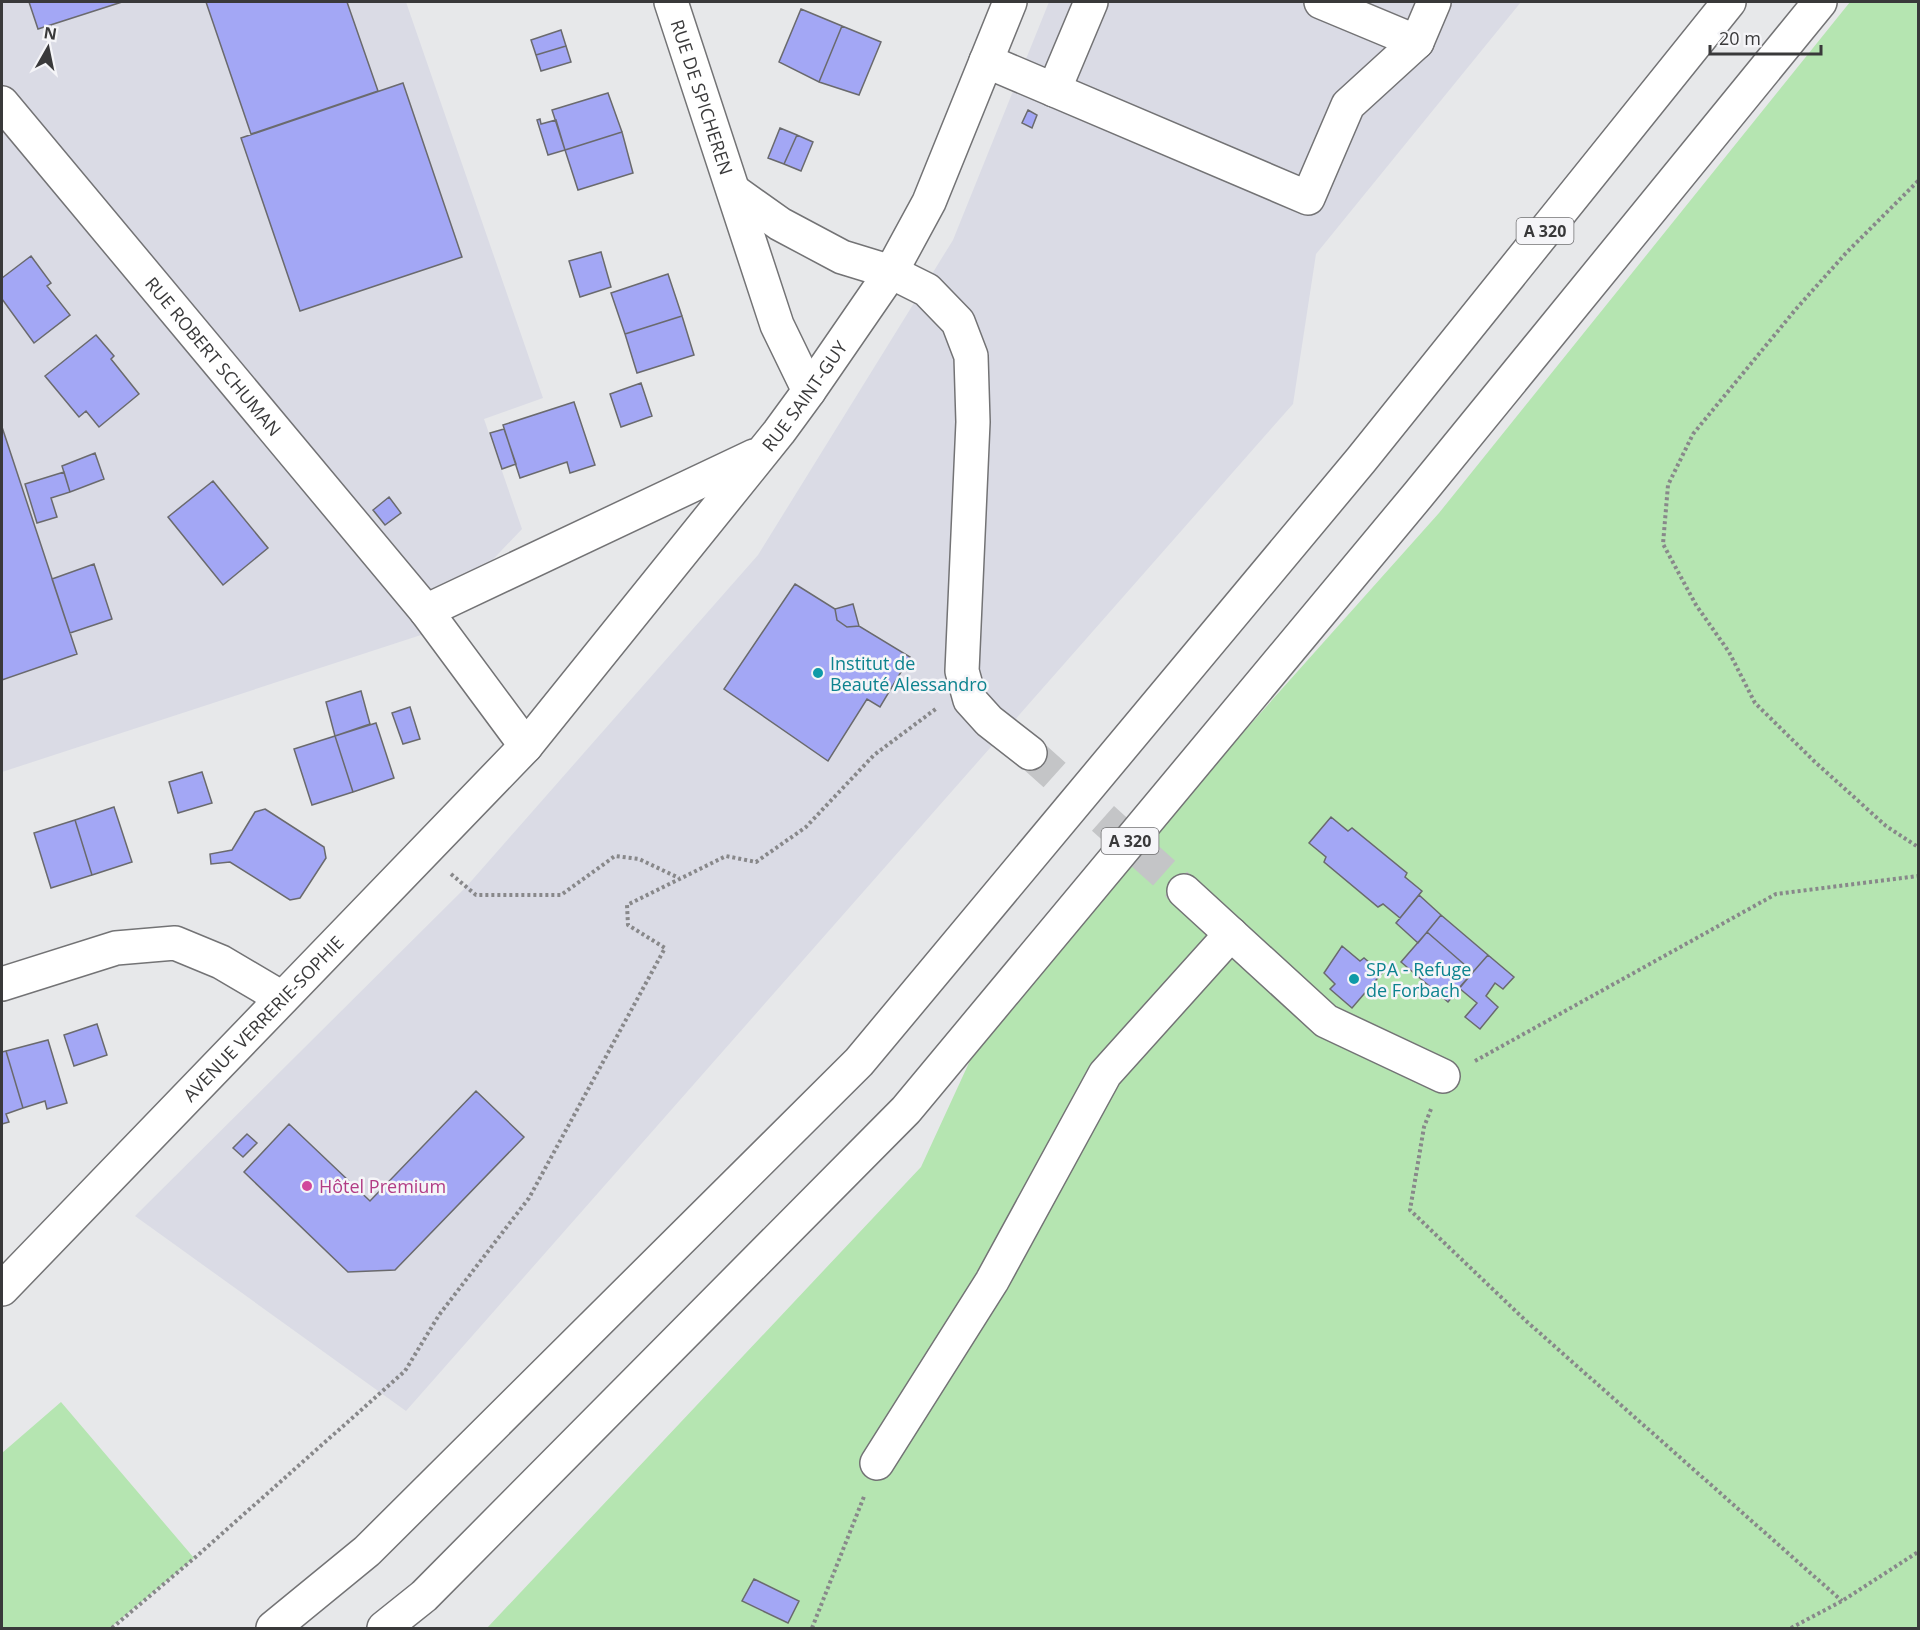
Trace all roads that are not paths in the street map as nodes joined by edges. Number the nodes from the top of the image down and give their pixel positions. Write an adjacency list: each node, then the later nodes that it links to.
1 (670, 2): 12 (main road, RUE DE SPICHEREN)
2 (1010, 2): 9 (main road, RUE SAINT-GUY)
3 (1091, 2): 10 (main road)
4 (1321, 2): 8 (main road)
5 (1434, 2): 8 (main road)
6 (1729, 2): 26 (main road, A 320)
7 (1820, 2): 27 (main road, A 320)
8 (1417, 42): 10 (main road)
9 (986, 61): 10 (main road); 13 (main road, RUE SAINT-GUY)
10 (1054, 90)
11 (2, 103): 16 (main road, RUE ROBERT SCHUMAN)
12 (735, 192): 13 (main road, RUE DE SPICHEREN); 14 (main road, RUE DE SPICHEREN)
13 (891, 272): 14 (main road, RUE SAINT-GUY); 18 (main road, RUE DE SPICHEREN)
14 (809, 391): 15 (main road, RUE SAINT-GUY)
15 (761, 453): 16 (main road); 17 (main road, RUE SAINT-GUY)
16 (426, 611): 17 (main road, RUE ROBERT SCHUMAN)
17 (526, 746): 22 (main road, AVENUE VERRERIE-SOPHIE)
18 (1029, 753)
19 (1184, 891): 20 (main road)
20 (1231, 934): 23 (main road); 25 (main road)
21 (2, 984): 22 (main road)
22 (282, 998): 24 (main road, AVENUE VERRERIE-SOPHIE)
23 (1443, 1076)
24 (2, 1289)
25 (877, 1463)
26 (273, 1629)
27 (384, 1629)

